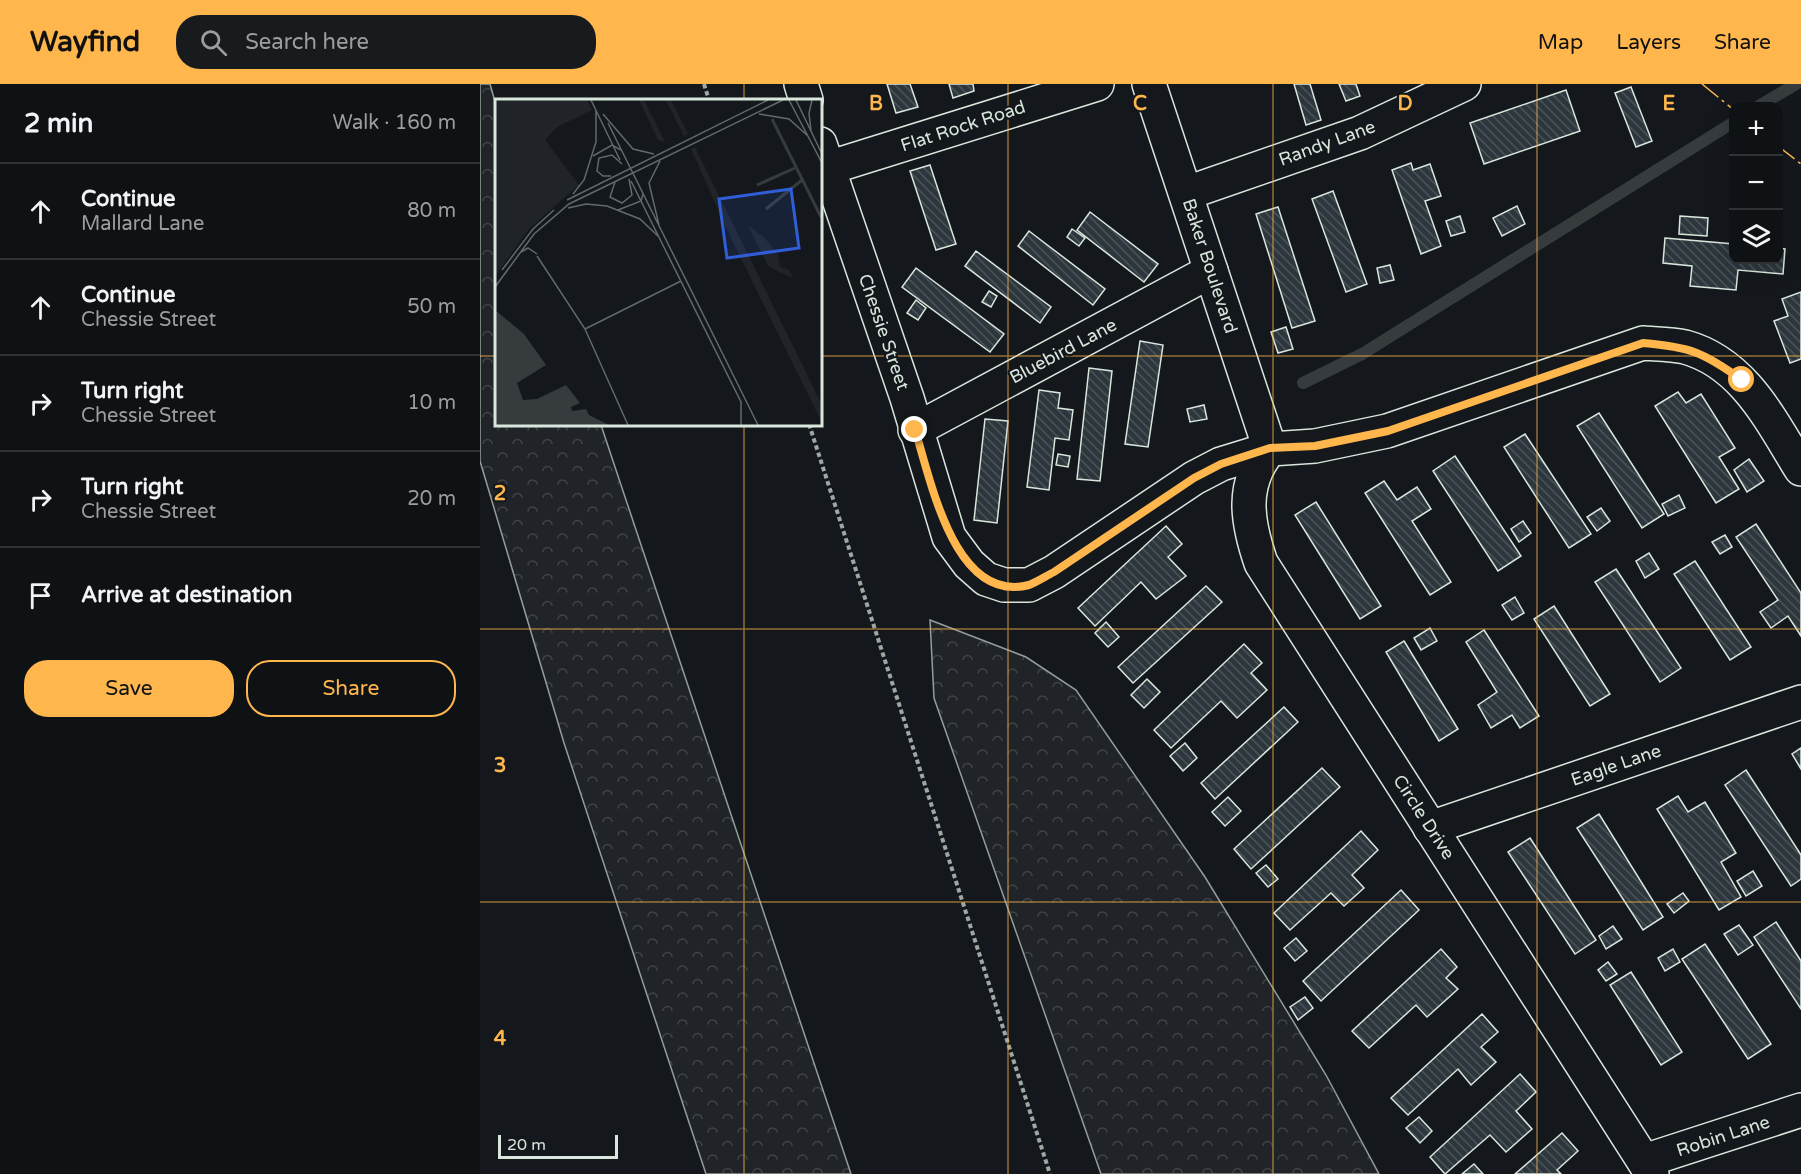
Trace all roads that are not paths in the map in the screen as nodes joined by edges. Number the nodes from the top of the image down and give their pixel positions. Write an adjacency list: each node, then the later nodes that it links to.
1 (801, 84): 5 (street)
2 (1097, 84): 6 (street, Flat Rock Road)
3 (1149, 84): 7 (street, Baker Boulevard)
4 (1464, 84): 7 (street, Randy Lane)
5 (806, 99)
6 (824, 156): 9 (street, Chessie Street)
7 (1186, 193): 8 (street, Baker Boulevard)
8 (1211, 271): 9 (street, Bluebird Lane); 10 (street, Baker Boulevard)
9 (915, 430): 10 (street, Chessie Street)
10 (1270, 448): 11 (street, Chessie Street); 13 (street, Circle Drive)
11 (1801, 468)
12 (1801, 702): 13 (street, Eagle Lane)
13 (1430, 828): 15 (street, Circle Drive)
14 (1801, 1110): 15 (street, Robin Lane)
15 (1648, 1168)

